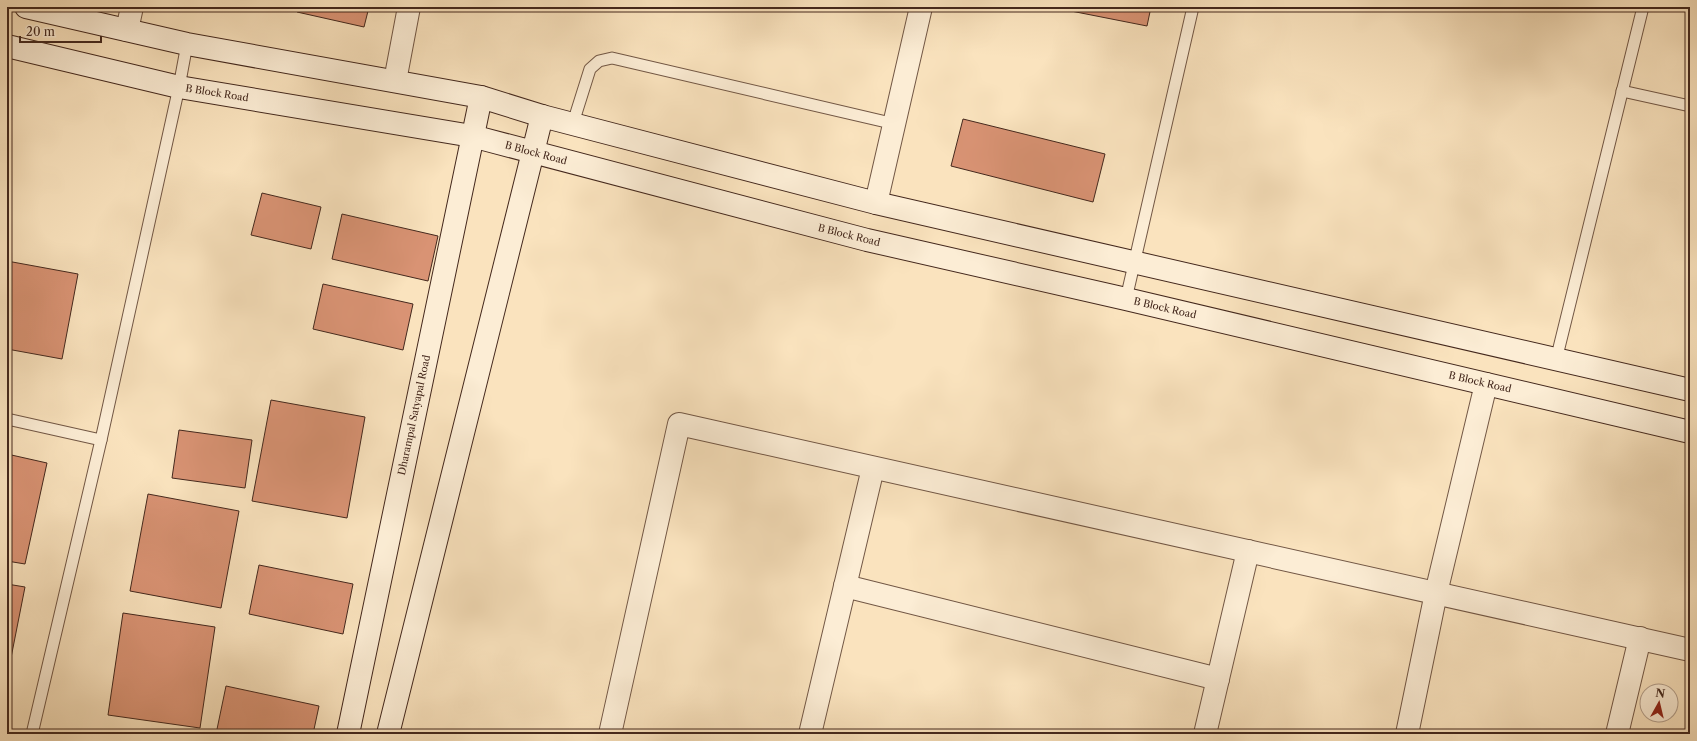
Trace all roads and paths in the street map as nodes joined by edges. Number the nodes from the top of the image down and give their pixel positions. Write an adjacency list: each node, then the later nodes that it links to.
1 (26, 7): 7 (street)
2 (132, 7): 7 (street)
3 (409, 7): 10 (street)
4 (921, 7): 17 (street)
5 (1193, 7): 21 (lane)
6 (1643, 7): 12 (lane)
7 (127, 30): 8 (street)
8 (187, 44): 10 (street); 11 (lane)
9 (7, 46): 11 (street, B Block Road)
10 (395, 81): 13 (street)
11 (179, 87): 18 (street, B Block Road); 28 (lane)
12 (1622, 91): 14 (lane); 23 (lane)
13 (481, 97): 15 (street); 18 (street, Dharampal Satyapal Road)
14 (1690, 106)
15 (542, 116): 16 (street); 19 (street)
16 (573, 123): 17 (lane); 20 (street)
17 (895, 124): 20 (street)
18 (472, 136): 19 (street, B Block Road); 37 (street, Dharampal Satyapal Road)
19 (532, 153): 22 (street, B Block Road); 38 (street)
20 (876, 203): 21 (street)
21 (1134, 262): 22 (lane); 23 (street)
22 (1126, 299): 24 (street, B Block Road)
23 (1556, 360): 25 (street)
24 (1486, 384): 27 (street, B Block Road); 32 (street)
25 (1690, 390)
26 (7, 419): 28 (lane)
27 (1690, 432)
28 (102, 440): 36 (lane)
29 (873, 468): 30 (street); 31 (street); 39 (street)
30 (1248, 551): 32 (street); 35 (street)
31 (845, 586): 35 (street); 40 (street)
32 (1436, 593): 33 (street); 42 (street)
33 (1640, 638): 34 (street); 43 (street)
34 (1690, 650)
35 (1218, 678): 41 (street)
36 (32, 734)
37 (348, 734)
38 (388, 734)
39 (610, 734)
40 (810, 734)
41 (1205, 734)
42 (1407, 734)
43 (1617, 734)

